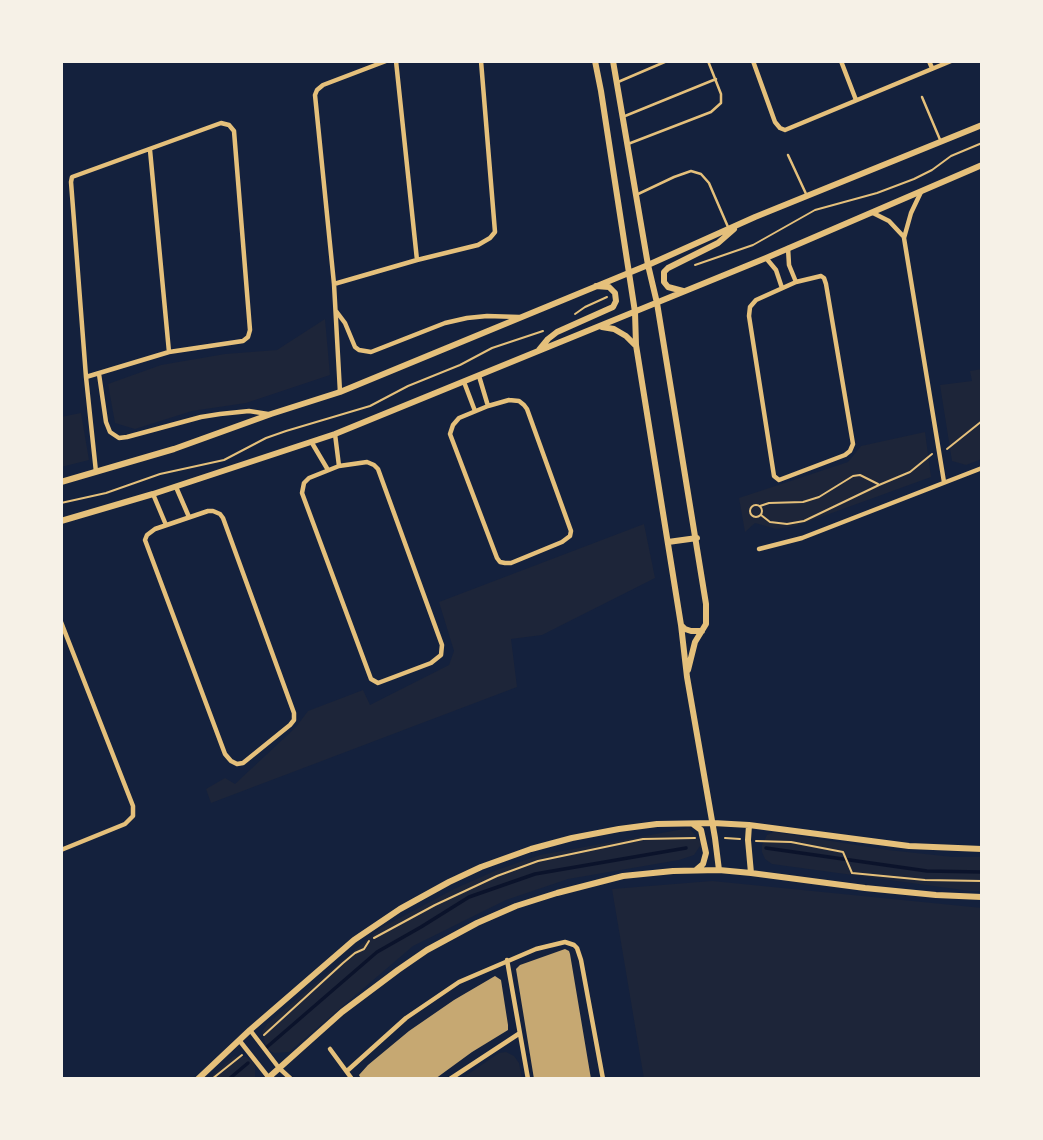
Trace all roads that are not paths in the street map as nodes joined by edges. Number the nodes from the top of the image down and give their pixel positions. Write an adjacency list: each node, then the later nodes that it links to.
1 (386, 61): 37 (street)
2 (396, 61): 33 (street)
3 (481, 61): 33 (street)
4 (595, 61): 35 (street)
5 (613, 61): 14 (street)
6 (667, 61): 14 (lane)
7 (708, 61): 13 (lane)
8 (753, 61): 16 (street)
9 (841, 61): 16 (street)
10 (929, 61): 12 (street)
11 (951, 61): 12 (street)
12 (932, 68): 16 (street)
13 (716, 79): 17 (lane); 20 (lane)
14 (617, 83): 17 (street)
15 (922, 97): 19 (lane)
16 (856, 100)
17 (623, 117): 20 (street)
18 (982, 125): 19 (street)
19 (941, 142): 26 (street)
20 (628, 144): 25 (street)
21 (150, 150): 48 (street); 48 (street); 51 (street)
22 (788, 155): 26 (lane)
23 (982, 165): 24 (street)
24 (921, 191): 27 (street); 30 (street)
25 (636, 195): 29 (lane); 34 (street)
26 (807, 196): 28 (street)
27 (872, 212): 30 (street); 31 (street)
28 (738, 225): 29 (street); 40 (street)
29 (729, 229): 34 (street)
30 (904, 238): 64 (street)
31 (788, 248): 32 (street); 36 (street)
32 (766, 258): 39 (street); 40 (street)
33 (417, 260): 37 (street)
34 (648, 265): 35 (street); 41 (street)
35 (629, 272): 38 (street); 43 (street)
36 (796, 282): 39 (street); 39 (street)
37 (334, 284): 42 (street)
38 (596, 286): 44 (street); 47 (street)
39 (782, 288)
40 (684, 292): 41 (street)
41 (657, 303): 43 (street); 70 (street)
42 (335, 310): 44 (street); 53 (street)
43 (635, 312): 45 (street); 46 (street)
44 (523, 317): 53 (street)
45 (600, 327): 46 (street); 47 (street)
46 (635, 345): 71 (street)
47 (538, 351): 50 (street)
48 (169, 352): 49 (street)
49 (99, 374): 51 (street); 56 (street)
50 (479, 376): 52 (street); 54 (street)
51 (86, 377): 62 (street)
52 (464, 382): 55 (street); 57 (street)
53 (340, 392): 56 (street)
54 (488, 406): 55 (street); 55 (street)
55 (475, 411)
56 (271, 414): 62 (street)
57 (335, 434): 58 (street); 59 (street)
58 (312, 443): 61 (street); 65 (street)
59 (339, 466): 61 (street); 61 (street)
60 (982, 468): 64 (street)
61 (328, 470)
62 (96, 473): 63 (street)
63 (61, 482)
64 (944, 482): 72 (street)
65 (176, 486): 66 (street); 67 (street)
66 (153, 494): 68 (street); 69 (street)
67 (188, 517): 69 (street); 69 (street)
68 (61, 521)
69 (166, 525)
70 (696, 538): 71 (street); 75 (street)
71 (668, 542): 74 (street)
72 (760, 549)
73 (61, 622): 81 (street)
74 (681, 625): 75 (street); 76 (street)
75 (702, 631): 76 (street)
76 (687, 677): 77 (street)
77 (713, 823): 78 (street); 79 (street); 83 (street)
78 (691, 824): 82 (street); 87 (street)
79 (749, 825): 80 (street); 84 (street)
80 (982, 849)
81 (61, 850)
82 (696, 870): 83 (street); 91 (street)
83 (719, 870): 84 (street)
84 (751, 873): 85 (street)
85 (982, 897)
86 (507, 960): 88 (street); 92 (street); 99 (street)
87 (250, 1030): 89 (street); 91 (street)
88 (520, 1033): 97 (street); 98 (street)
89 (239, 1040): 93 (street); 94 (street)
90 (330, 1049): 92 (street)
91 (279, 1068): 93 (street); 95 (street)
92 (347, 1072): 96 (street)
93 (268, 1078)
94 (198, 1079)
95 (291, 1079)
96 (352, 1079)
97 (450, 1079)
98 (528, 1079)
99 (603, 1079)

